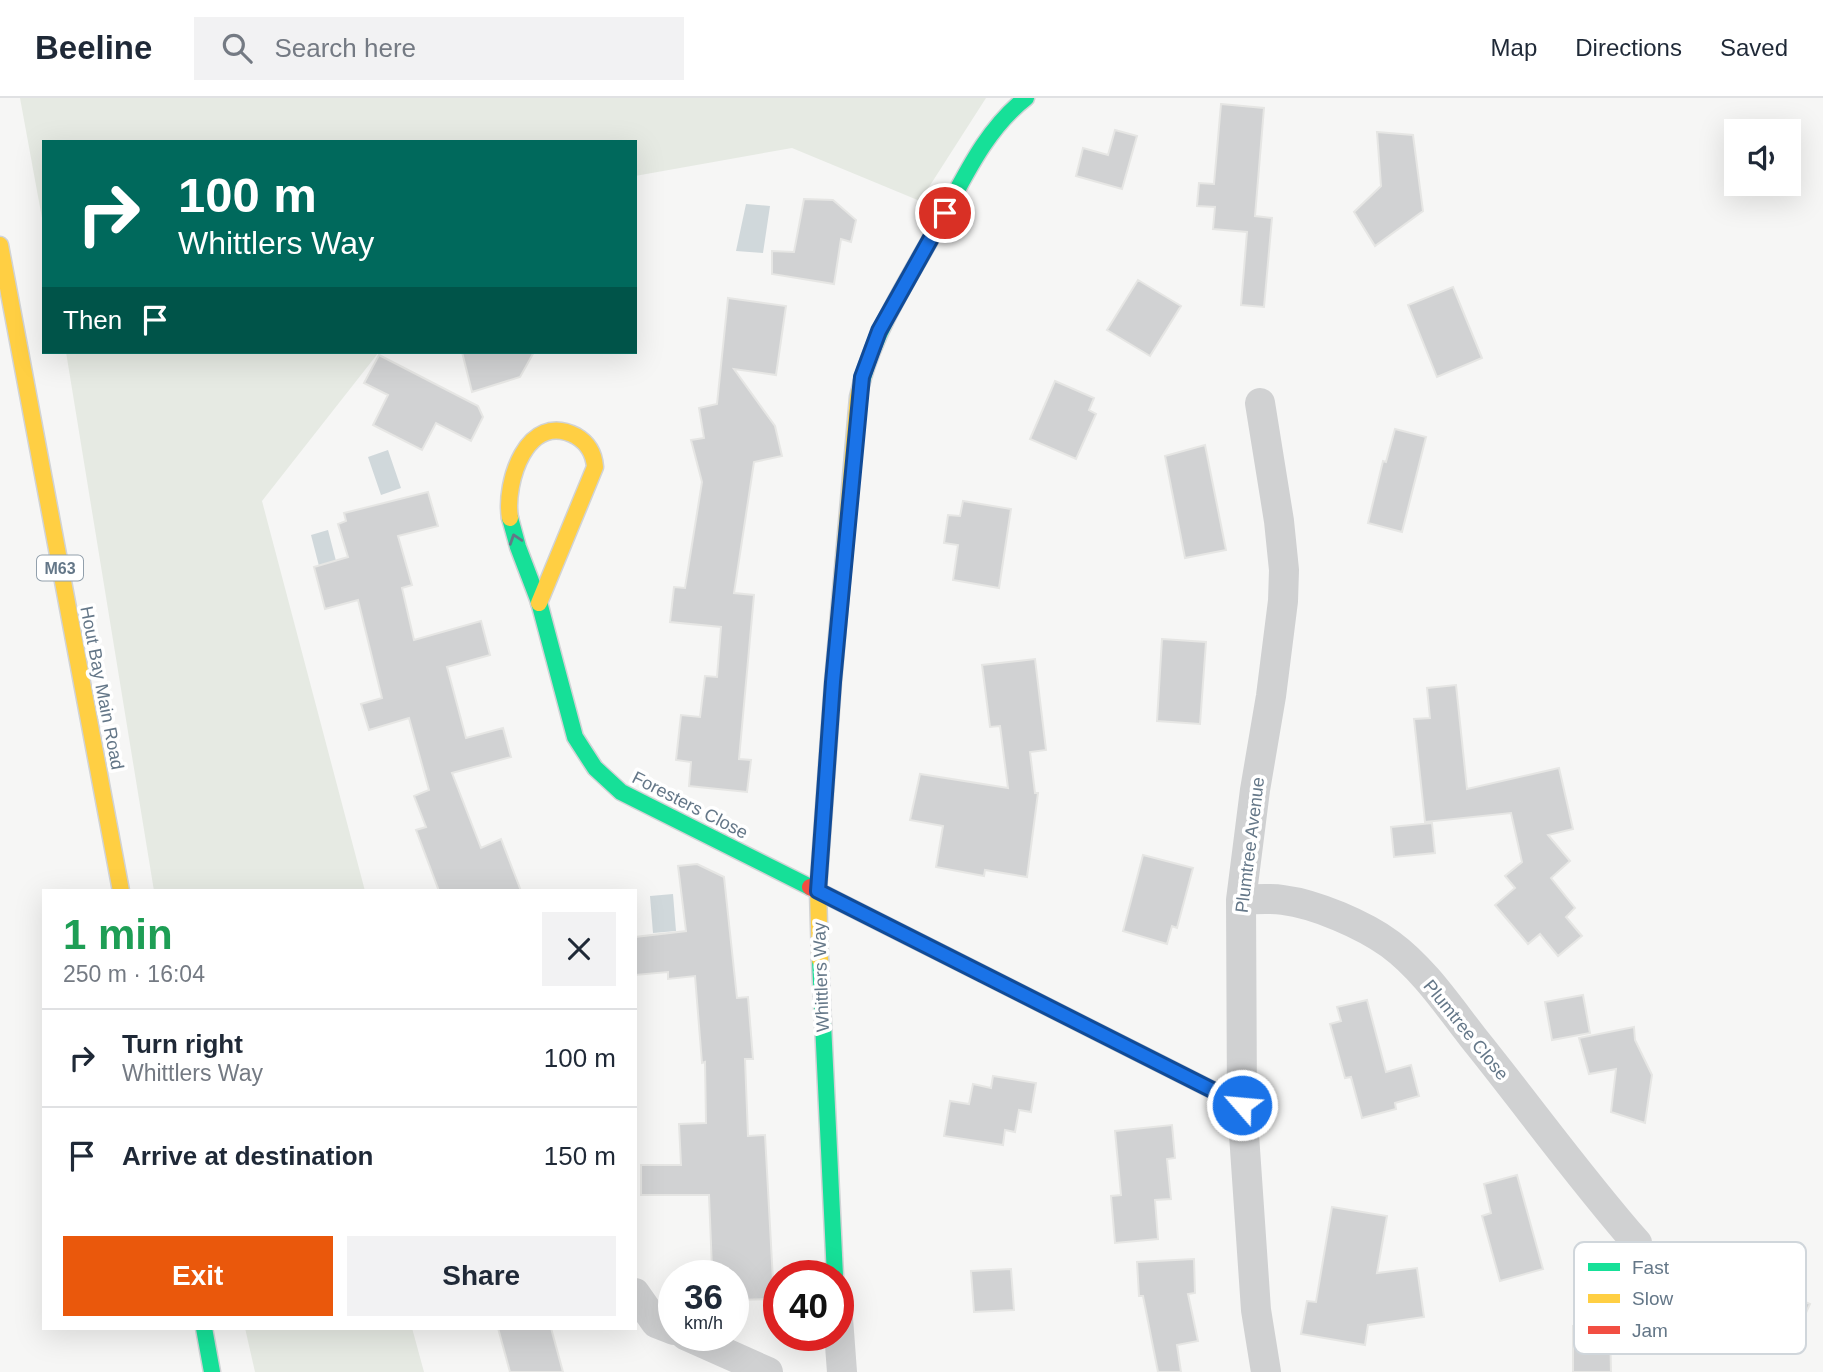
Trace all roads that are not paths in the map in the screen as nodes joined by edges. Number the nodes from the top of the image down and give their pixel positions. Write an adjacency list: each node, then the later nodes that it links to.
1 (1020, 100): 6 (street, Whittlers Way)
2 (0, 245): 5 (street, Hout Bay Main Road / M63)
3 (1261, 403): 7 (street, Plumtree Avenue)
4 (539, 603): 4 (street, Foresters Close, one-way to 4); 6 (street, Foresters Close)
5 (121, 889)
6 (818, 891): 8 (street, Foresters Close); 10 (street, Whittlers Way)
7 (1241, 900): 8 (street, Plumtree Avenue); 9 (street, Plumtree Close)
8 (1242, 1105): 19 (street, Plumtree Avenue)
9 (1636, 1242)
10 (834, 1260)
11 (637, 1296): 12 (street)
12 (658, 1323)
13 (204, 1330): 16 (street)
14 (721, 1351): 17 (street)
15 (840, 1351): 18 (street)
16 (212, 1372)
17 (768, 1372)
18 (842, 1372)
19 (1266, 1372)

